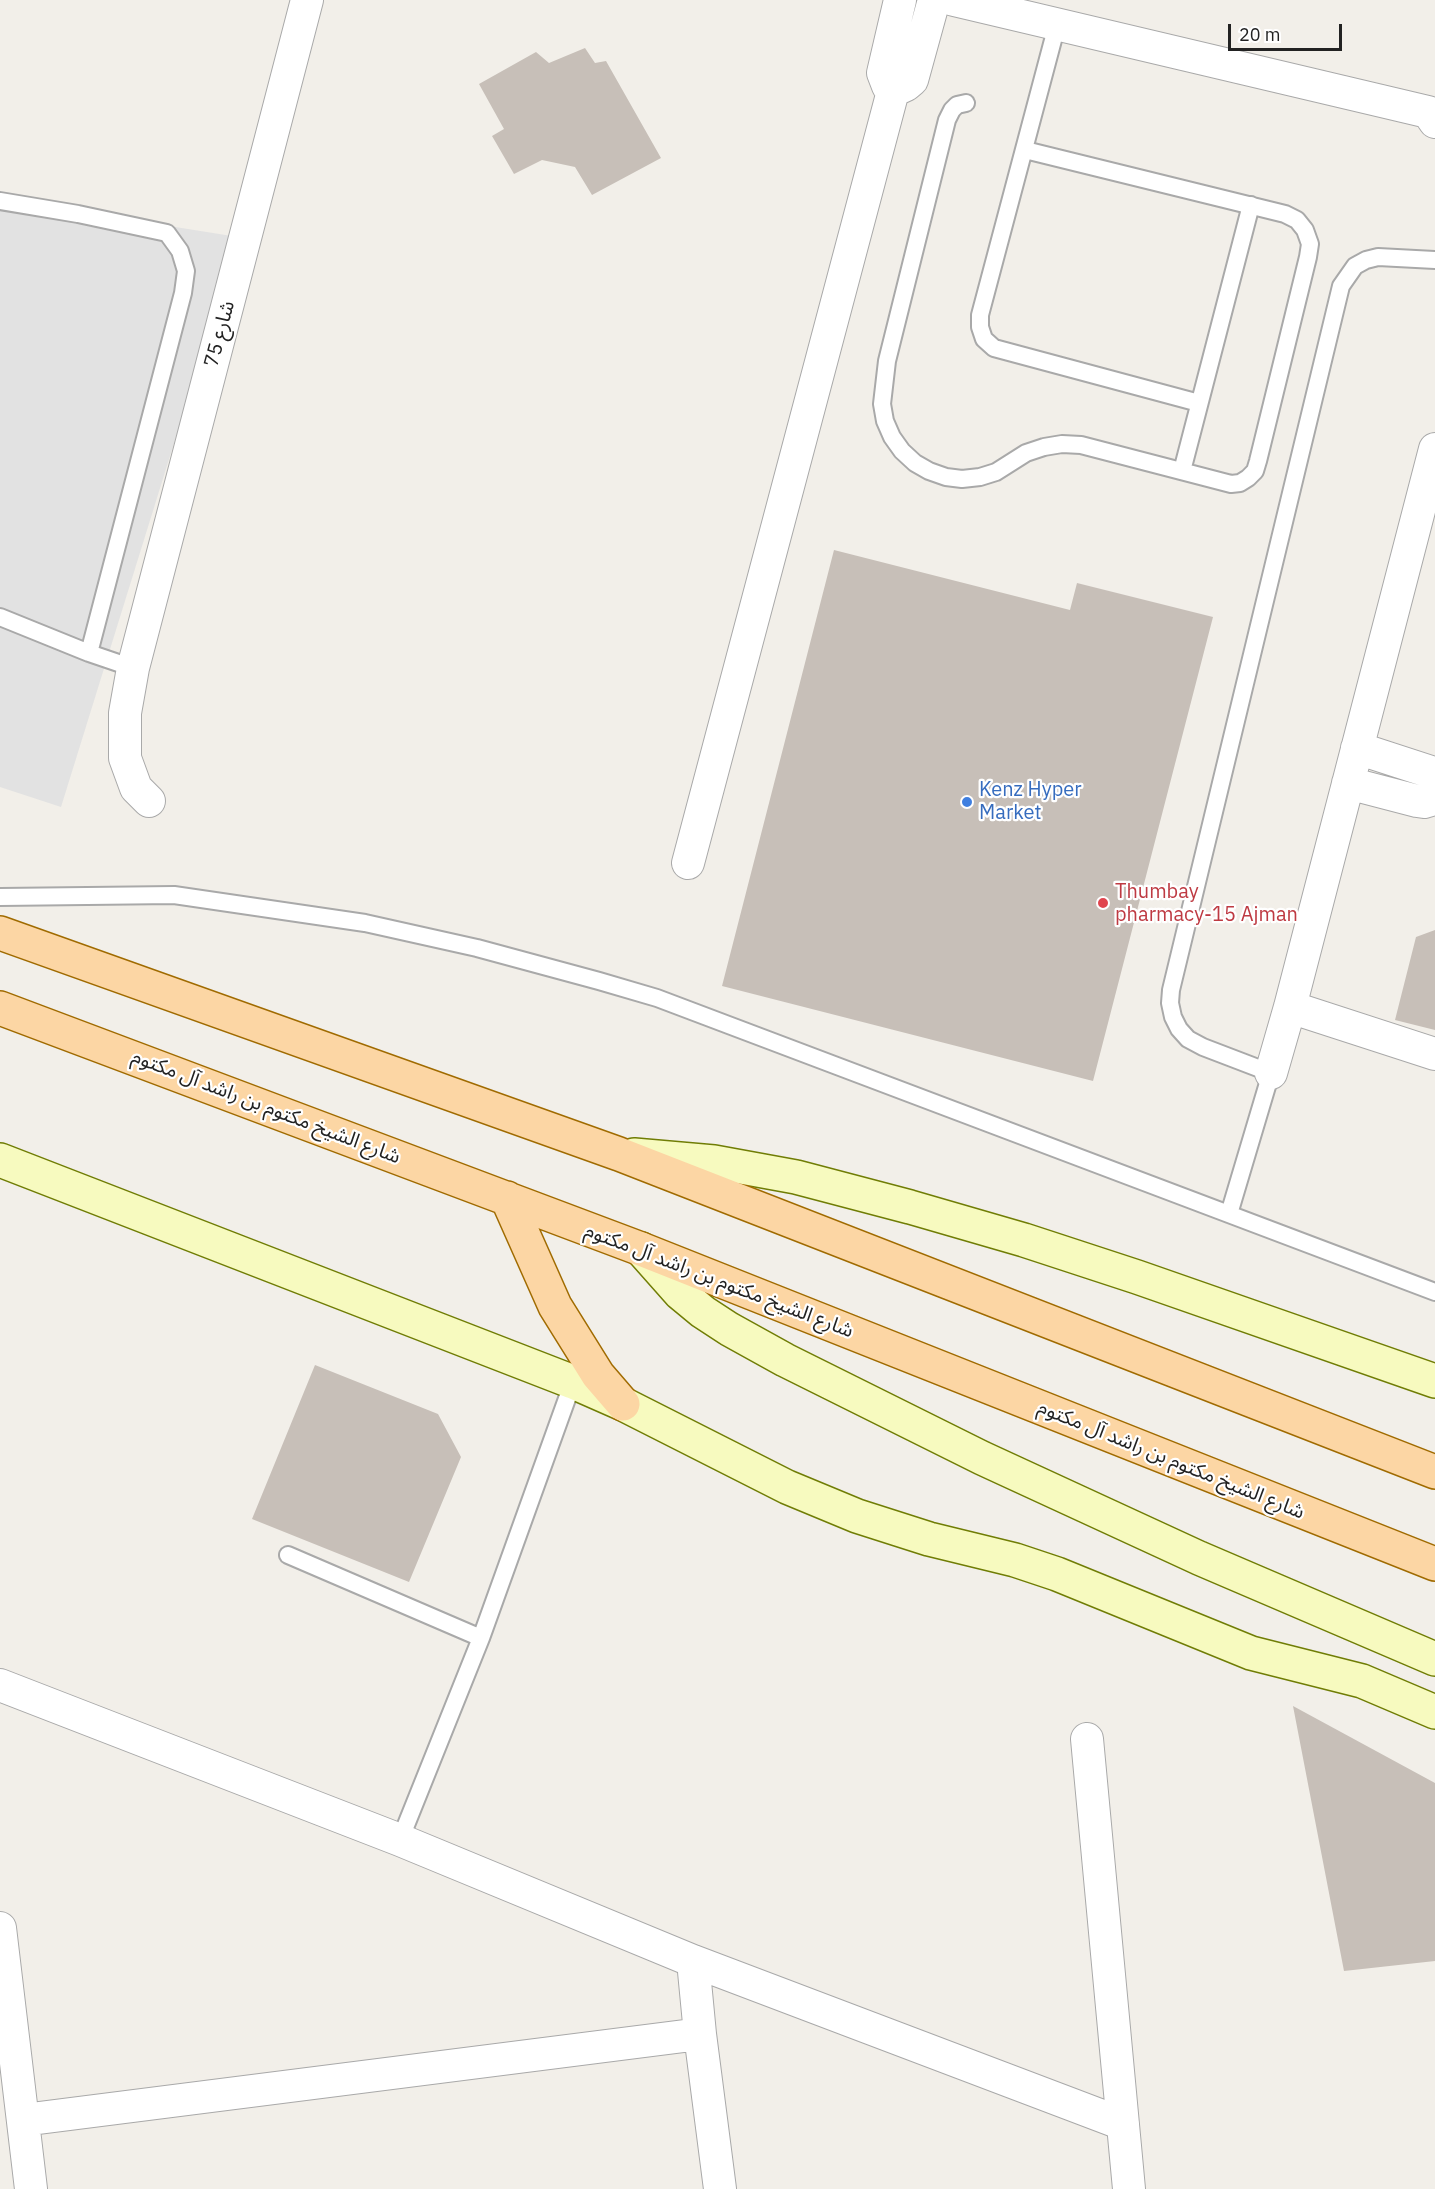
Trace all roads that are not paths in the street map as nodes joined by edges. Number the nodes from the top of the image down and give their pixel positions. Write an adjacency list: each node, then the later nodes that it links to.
1 (307, 0): 18 (street, شارع 75)
2 (900, 0): 6 (street)
3 (933, 0): 6 (street)
4 (954, 0): 5 (street)
5 (1057, 25): 8 (street); 9 (lane)
6 (893, 91): 24 (street)
7 (966, 103): 15 (lane)
8 (1433, 114)
9 (1025, 150): 11 (lane); 13 (lane)
10 (0, 201): 17 (lane)
11 (1251, 205): 13 (lane); 15 (lane)
12 (1435, 260): 30 (lane)
13 (1199, 403): 15 (lane)
14 (1435, 449): 19 (street)
15 (1182, 471)
16 (0, 617): 17 (lane)
17 (89, 653): 18 (lane)
18 (133, 668): 23 (street, شارع 75)
19 (1357, 748): 20 (street); 21 (street)
20 (1435, 775)
21 (1348, 783): 22 (street); 27 (street)
22 (1435, 798)
23 (149, 801)
24 (688, 862)
25 (0, 897): 34 (lane)
26 (0, 933): 31 (main road)
27 (1290, 1007): 29 (street); 30 (street)
28 (0, 1008): 33 (main road, شارع الشيخ مكتوم بن راشد آل مكتوم)
29 (1435, 1054)
30 (1271, 1073): 34 (lane)
31 (619, 1154): 37 (street); 40 (main road)
32 (0, 1160): 38 (street)
33 (507, 1198): 35 (main road, شارع الشيخ مكتوم بن راشد آل مكتوم); 39 (main road)
34 (1229, 1214): 36 (lane)
35 (641, 1249): 42 (main road, شارع الشيخ مكتوم بن راشد آل مكتوم); 44 (street)
36 (1435, 1292)
37 (1435, 1381)
38 (573, 1382): 39 (street); 43 (lane)
39 (623, 1404): 46 (street)
40 (1435, 1472)
41 (288, 1555): 43 (lane)
42 (1435, 1564)
43 (482, 1638): 48 (lane)
44 (1435, 1659)
45 (0, 1685): 48 (street)
46 (1435, 1712)
47 (1087, 1738): 53 (street)
48 (400, 1840): 50 (street)
49 (0, 1928): 52 (street)
50 (693, 1961): 51 (street); 53 (street)
51 (700, 2034): 52 (street); 55 (street)
52 (23, 2120): 54 (street)
53 (1123, 2124): 56 (street)
54 (31, 2189)
55 (720, 2189)
56 (1129, 2189)

